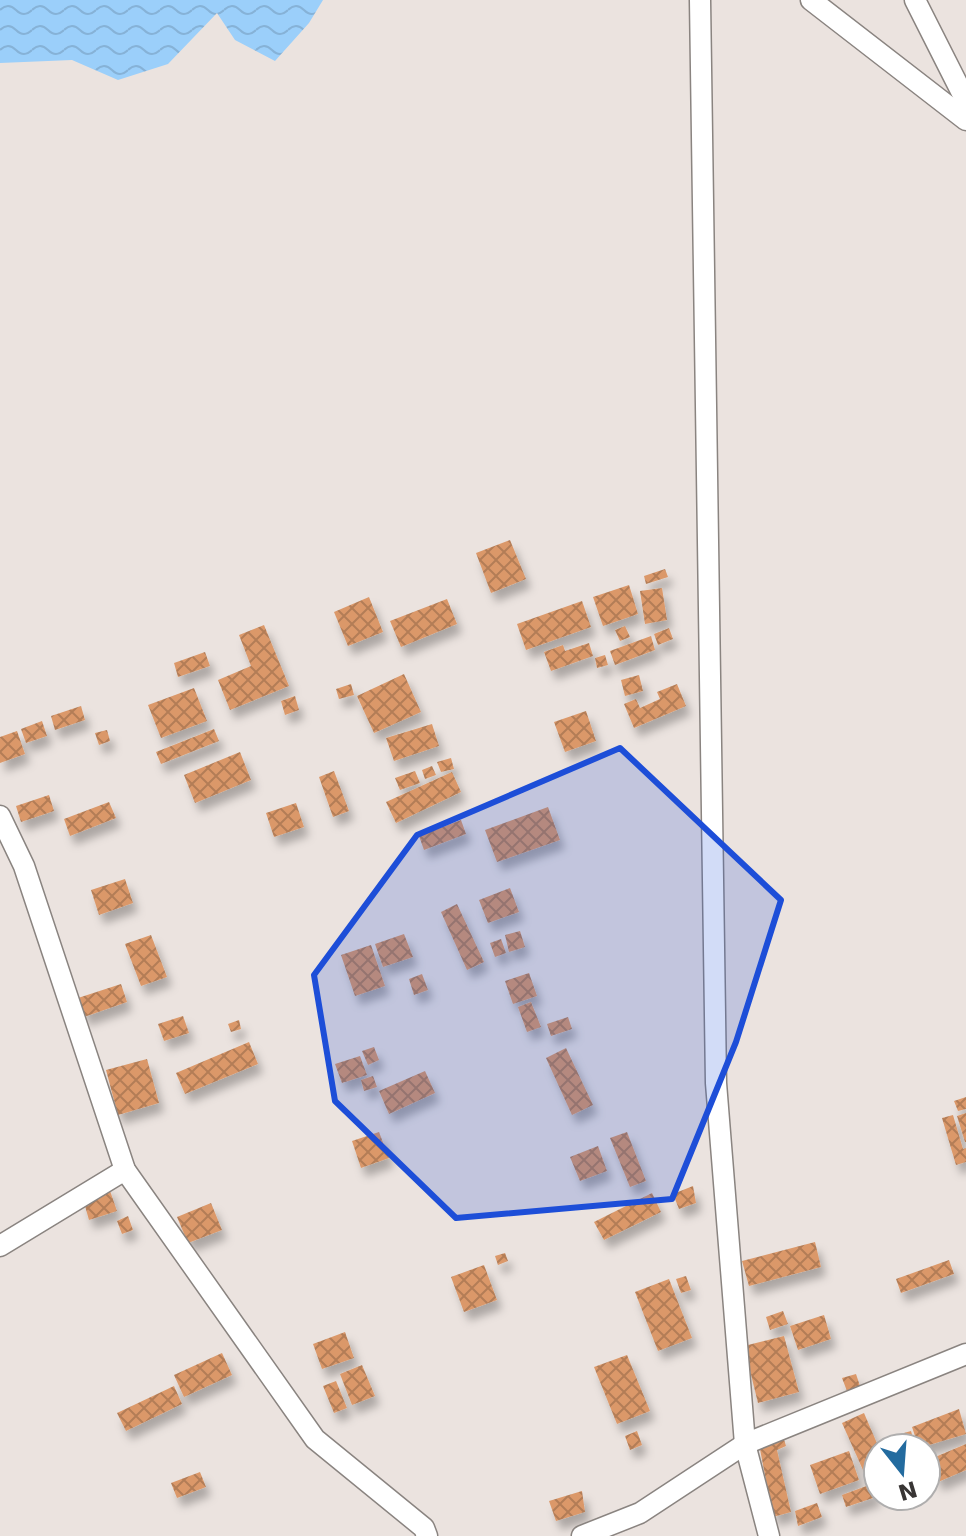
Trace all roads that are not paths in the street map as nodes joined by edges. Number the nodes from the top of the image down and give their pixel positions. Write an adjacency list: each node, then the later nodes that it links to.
1 (700, 0): 10 (street)
2 (811, 0): 5 (street)
3 (915, 0): 4 (street)
4 (966, 101)
5 (966, 120)
6 (0, 816): 7 (street)
7 (125, 1170): 8 (street); 11 (street)
8 (0, 1246)
9 (966, 1354): 10 (street)
10 (745, 1444): 12 (street); 13 (street)
11 (427, 1536)
12 (582, 1536)
13 (769, 1536)

